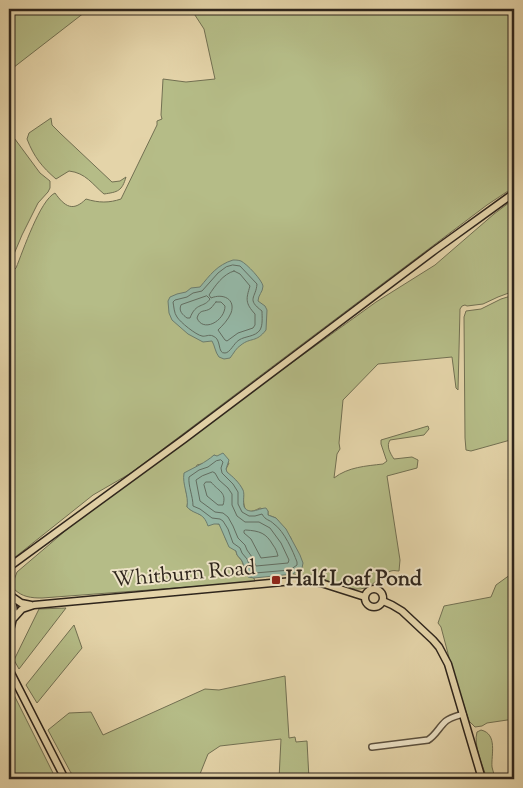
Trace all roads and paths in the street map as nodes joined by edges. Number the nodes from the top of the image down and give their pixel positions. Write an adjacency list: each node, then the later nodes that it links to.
1 (514, 192): 2 (main road)
2 (20, 560): 3 (main road); 4 (main road)
3 (9, 567)
4 (9, 572)
5 (9, 594): 8 (main road, Whitburn Road); 9 (main road)
6 (365, 597): 7 (main road); 7 (main road); 8 (main road, Whitburn Road)
7 (382, 601): 12 (main road)
8 (34, 605): 9 (main road, Whitburn Road)
9 (13, 619): 10 (main road)
10 (9, 634)
11 (9, 669): 14 (main road)
12 (463, 714): 13 (street); 15 (main road)
13 (372, 747)
14 (65, 779)
15 (482, 779)

